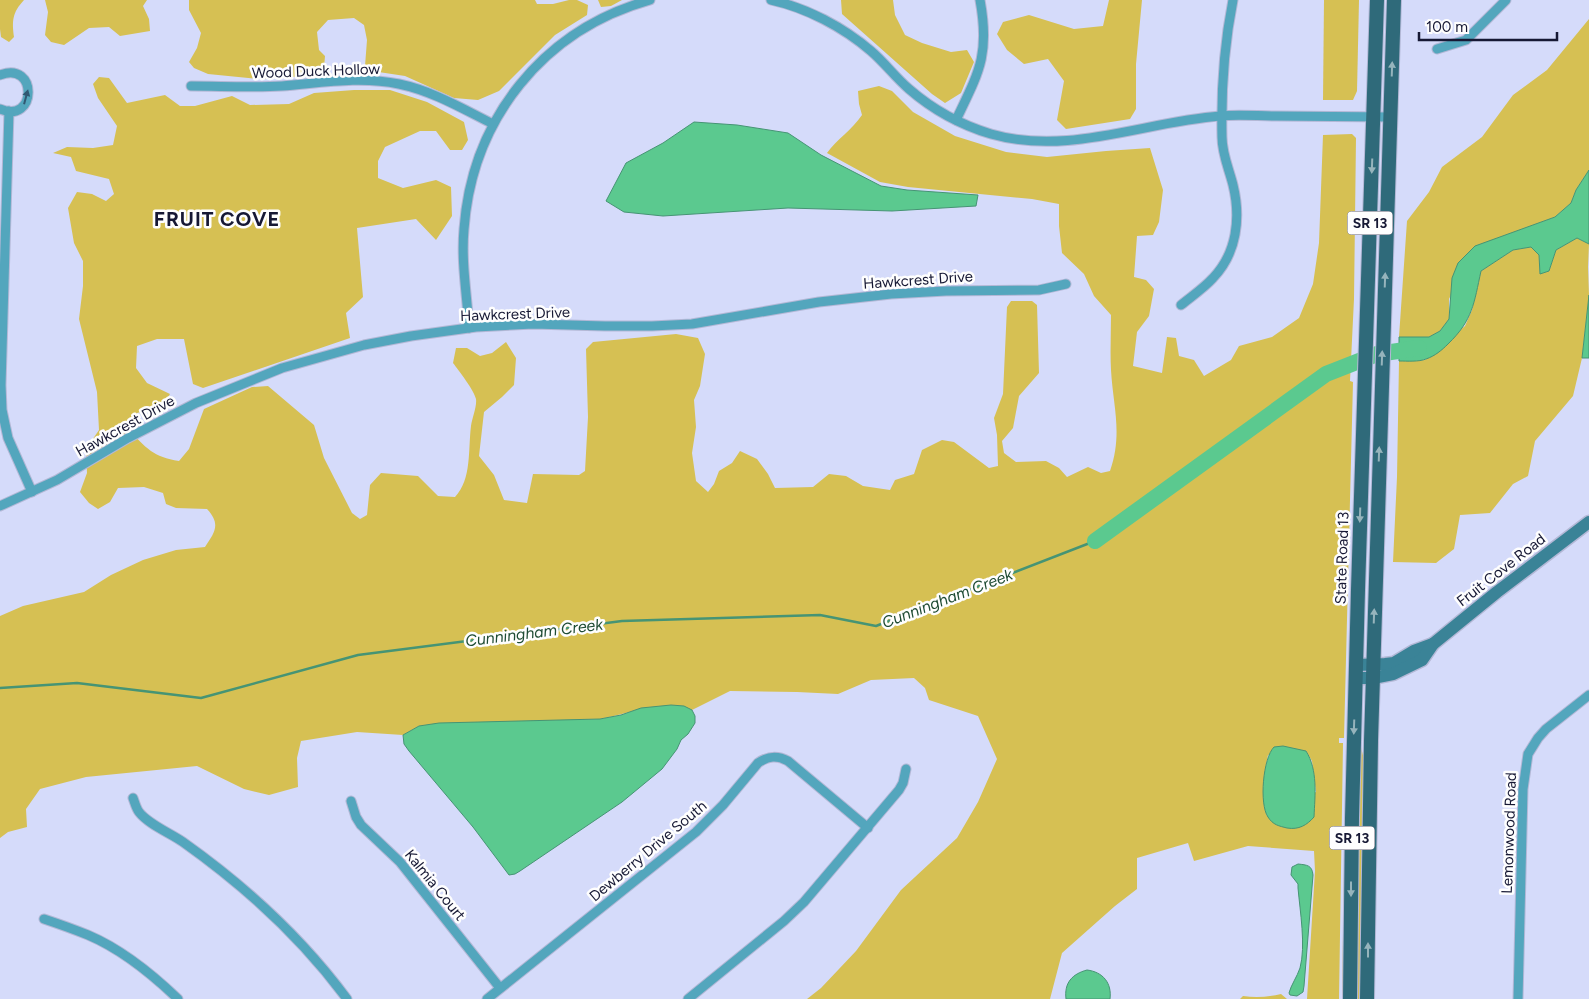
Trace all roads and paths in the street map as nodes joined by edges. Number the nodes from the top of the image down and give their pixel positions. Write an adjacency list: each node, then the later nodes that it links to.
1 (650, 0): 16 (street)
2 (771, 0): 15 (street)
3 (980, 0): 15 (street)
4 (1233, 0): 12 (street)
5 (1377, 0): 13 (main road, SR 13)
6 (1394, 0): 14 (main road, SR 13, one-way to 6)
7 (1506, 0): 8 (street)
8 (1437, 49)
9 (0, 75): 11 (street, one-way to 9)
10 (190, 86): 16 (street, Wood Duck Hollow)
11 (5, 110): 18 (street)
12 (1223, 115): 13 (street); 15 (street); 19 (street)
13 (1374, 117): 14 (street); 24 (main road, State Road 13 / SR 13, one-way to 24)
14 (1390, 118): 25 (main road, SR 13, one-way to 14)
15 (956, 120)
16 (493, 124): 20 (street)
17 (1066, 284): 20 (street, Hawkcrest Drive)
18 (2, 296): 21 (street)
19 (1181, 305)
20 (469, 328): 21 (street, Hawkcrest Drive)
21 (32, 492): 22 (street, Hawkcrest Drive)
22 (0, 506)
23 (1589, 522): 25 (street, Fruit Cove Road)
24 (1356, 671): 25 (street, Fruit Cove Road); 37 (main road, State Road 13 / SR 13, one-way to 37)
25 (1373, 672): 38 (main road, SR 13, one-way to 25)
26 (1589, 696): 39 (street, Lemonwood Road)
27 (906, 769): 30 (street)
28 (133, 798): 34 (street)
29 (351, 801): 32 (street, Kalmia Court)
30 (868, 828): 32 (street, Dewberry Drive South); 36 (street)
31 (44, 919): 33 (street)
32 (500, 988): 35 (street, Dewberry Drive South)
33 (178, 999)
34 (347, 999)
35 (487, 999)
36 (688, 999)
37 (1350, 999)
38 (1367, 999)
39 (1518, 999)

